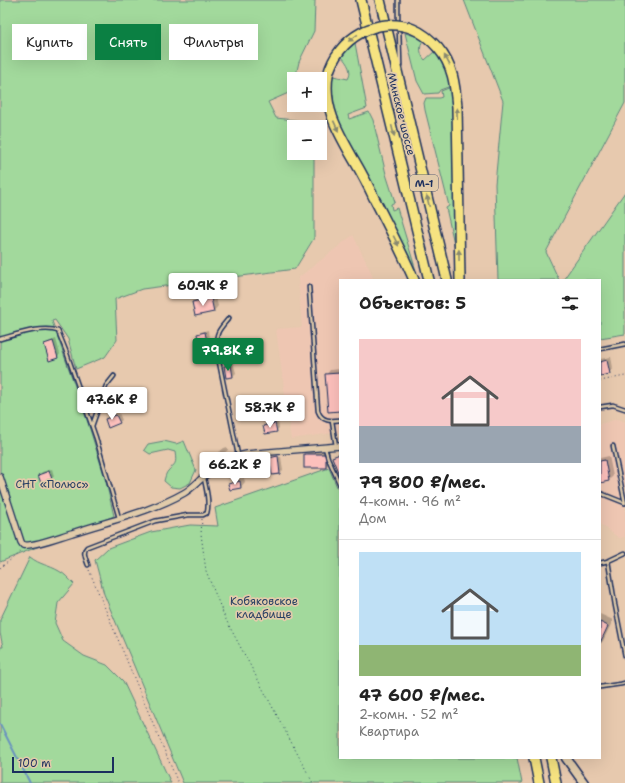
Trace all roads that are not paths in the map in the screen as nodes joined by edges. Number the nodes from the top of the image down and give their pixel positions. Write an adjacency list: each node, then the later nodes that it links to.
1 (361, 0): 6 (highway, Минское шоссе / М-1, one-way to 6)
2 (380, 0): 4 (highway, Минское шоссе / М-1)
3 (398, 0): 4 (lane)
4 (401, 86): 7 (highway, Минское шоссе / М-1, one-way to 4)
5 (414, 279): 8 (highway, one-way to 5, bridge)
6 (429, 279)
7 (447, 279)
8 (460, 279)
9 (309, 287): 18 (lane)
10 (229, 318): 23 (lane)
11 (0, 339): 19 (lane)
12 (625, 344): 13 (lane)
13 (601, 349)
14 (114, 376): 19 (lane)
15 (601, 407): 16 (lane)
16 (625, 409)
17 (339, 420): 18 (lane)
18 (332, 421): 20 (lane)
19 (92, 427): 29 (lane)
20 (338, 446): 22 (street)
21 (613, 446): 28 (lane)
22 (325, 447): 23 (street); 26 (lane)
23 (238, 456): 25 (street)
24 (0, 477): 29 (street)
25 (204, 477): 29 (street); 33 (lane)
26 (339, 483)
27 (601, 494): 28 (lane)
28 (625, 503)
29 (119, 518)
30 (625, 553): 31 (lane)
31 (608, 561): 32 (lane); 34 (lane)
32 (601, 563)
33 (88, 565)
34 (625, 656)
35 (625, 683): 36 (lane)
36 (601, 687)
37 (534, 759): 40 (highway)
38 (551, 759): 41 (highway)
39 (567, 759): 42 (main road)
40 (539, 783)
41 (556, 783)
42 (584, 783)

